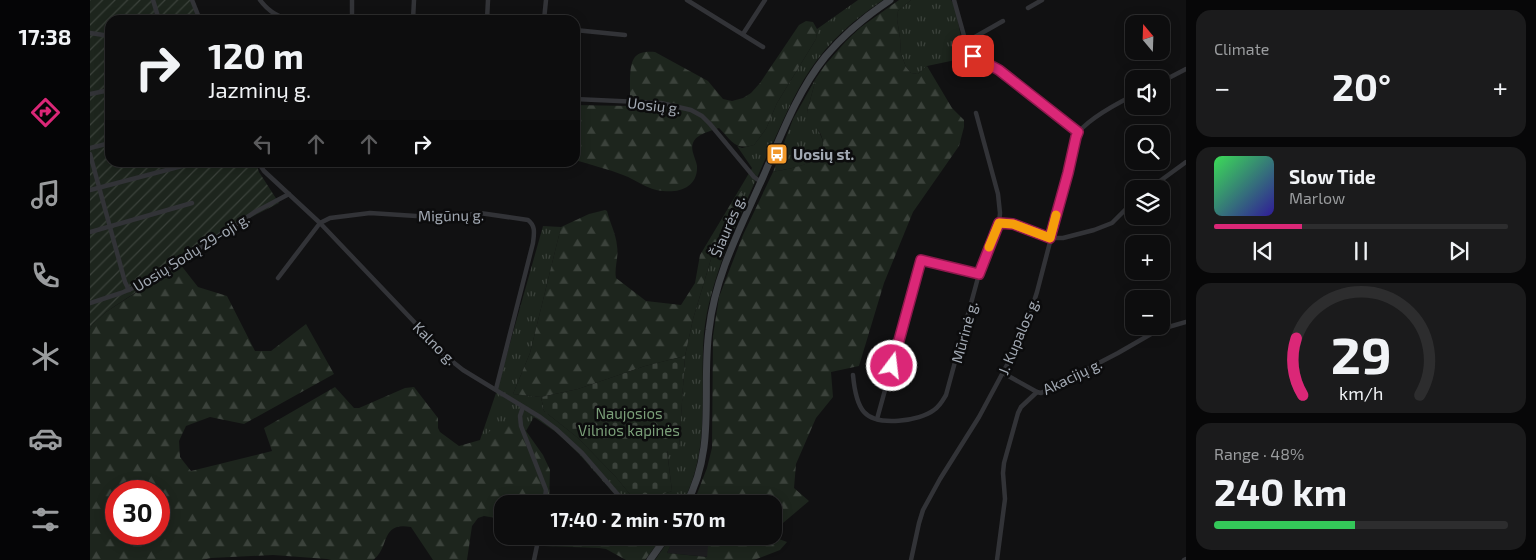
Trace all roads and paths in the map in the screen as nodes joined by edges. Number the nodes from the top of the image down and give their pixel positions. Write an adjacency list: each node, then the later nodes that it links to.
1 (153, 0): 14 (street)
2 (192, 0): 15 (street)
3 (260, 0): 16 (street)
4 (352, 0): 17 (street)
5 (414, 0): 18 (street)
6 (488, 0): 19 (street)
7 (546, 0): 20 (street)
8 (687, 0): 24 (street)
9 (765, 0): 24 (street)
10 (890, 0): 45 (main road, Šiaurės g.)
11 (954, 0): 27 (street)
12 (1042, 0): 13 (street)
13 (1028, 8)
14 (158, 15)
15 (198, 15)
16 (277, 15)
17 (352, 15)
18 (413, 15)
19 (487, 15)
20 (544, 15)
21 (1003, 22): 27 (street)
22 (580, 30): 26 (street)
23 (90, 33): 25 (street)
24 (743, 34): 28 (street)
25 (105, 35)
26 (625, 35)
27 (966, 42): 36 (street)
28 (763, 47)
29 (1186, 68): 30 (street)
30 (1170, 77)
31 (105, 91): 32 (street)
32 (90, 94)
33 (580, 97): 45 (street, Uosių g.)
34 (1125, 99): 36 (street)
35 (976, 113): 52 (street, Mūrinė g.)
36 (1078, 132): 55 (street, J. Kupalos g.)
37 (105, 144): 38 (street)
38 (90, 148)
39 (90, 154): 46 (street)
40 (1185, 163): 43 (street); 44 (street)
41 (178, 167): 46 (street)
42 (261, 167): 48 (street, Kalno g.)
43 (1186, 170)
44 (1161, 180)
45 (761, 182): 69 (main road, Šiaurės g.)
46 (99, 187): 47 (street); 53 (street)
47 (90, 190)
48 (289, 194): 51 (street, Kalno g.); 58 (street, Uosių Sodų 29-oji g.)
49 (192, 203): 53 (street)
50 (1125, 211): 55 (street)
51 (320, 223): 57 (street); 63 (street, Kalno g.); 63 (street, Migūnų g.)
52 (999, 223): 55 (street); 56 (street, Mūrinė g.)
53 (109, 227): 54 (street); 58 (street)
54 (90, 232)
55 (1050, 238): 61 (street, J. Kupalos g.)
56 (979, 274): 66 (street, Mūrinė g.); 66 (street)
57 (278, 278)
58 (129, 290): 59 (street, Uosių Sodų 29-oji g.)
59 (90, 303)
60 (1186, 322): 64 (street, Akacijų g.)
61 (1003, 373): 64 (street); 74 (street, J. Kupalos g.)
62 (853, 375): 66 (street)
63 (496, 389): 65 (street, Kalno g.)
64 (1037, 392): 75 (street, Akacijų g.)
65 (523, 407): 67 (street); 68 (street, Kalno g.)
66 (877, 419)
67 (545, 495)
68 (618, 495)
69 (690, 495)
70 (537, 545): 72 (street)
71 (661, 545): 73 (main road)
72 (534, 560)
73 (650, 560)
74 (911, 560)
75 (997, 560)

